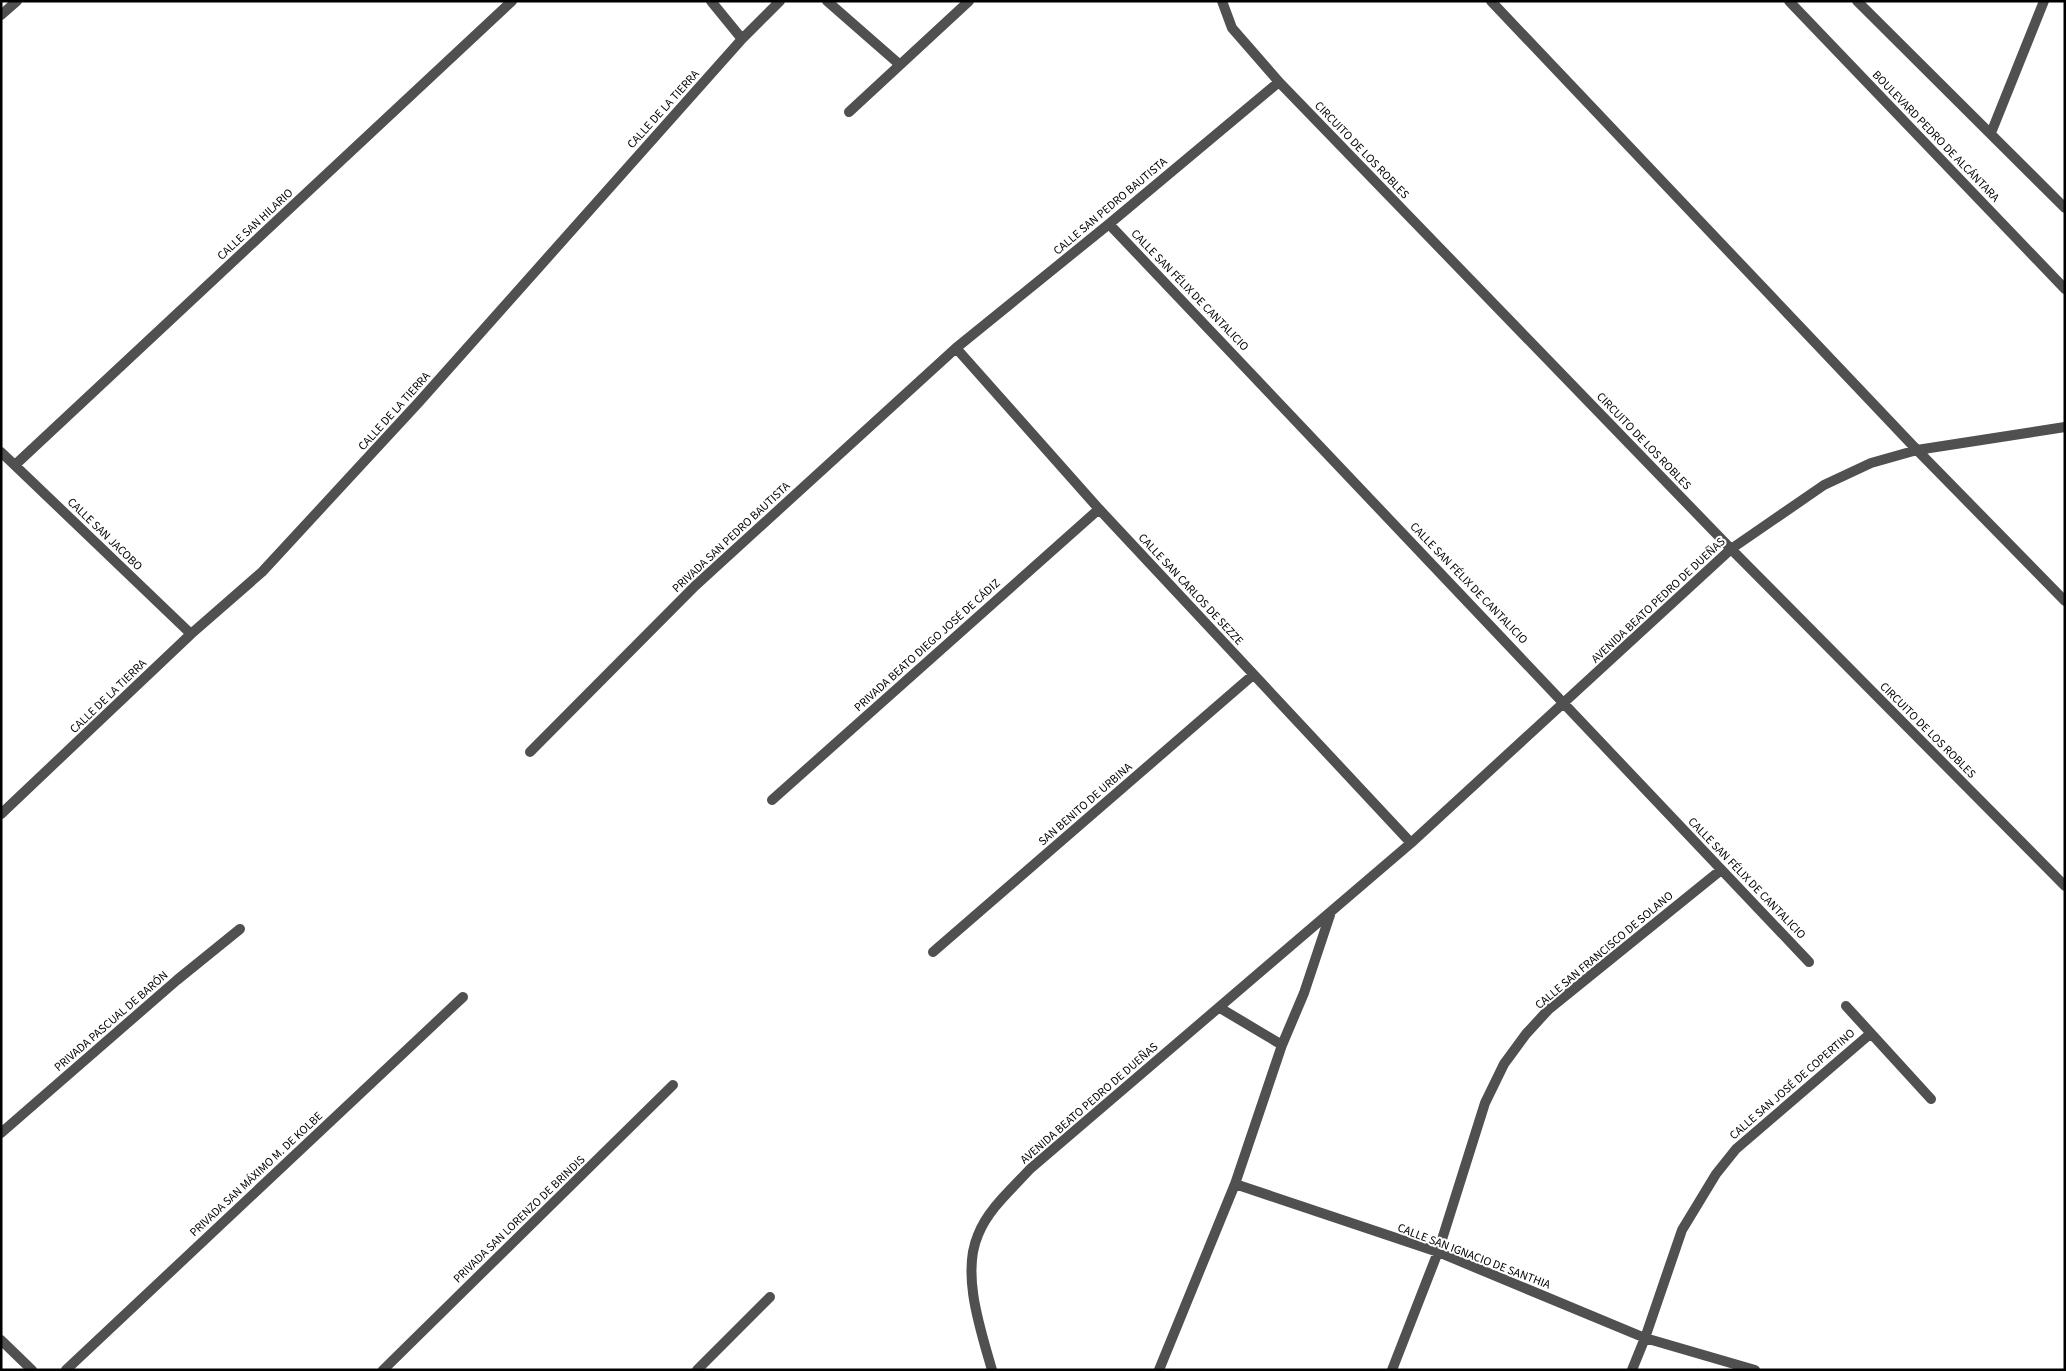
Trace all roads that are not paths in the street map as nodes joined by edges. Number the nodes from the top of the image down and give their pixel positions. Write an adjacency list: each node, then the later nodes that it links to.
1 (17, 1): 12 (street)
2 (512, 1): 25 (street, CALLE SAN HILARIO)
3 (711, 1): 13 (street)
4 (780, 1): 13 (street, CALLE DE LA TIERRA)
5 (827, 1): 14 (street)
6 (969, 1): 14 (street)
7 (1222, 1): 15 (street, CIRCUITO DE LOS ROBLES)
8 (1491, 1): 23 (street)
9 (1789, 1): 20 (street, BOULEVARD PEDRO DE ALCÁNTARA)
10 (1857, 1): 17 (street)
11 (2044, 1): 17 (street)
12 (1, 15)
13 (742, 39): 29 (street, CALLE DE LA TIERRA)
14 (899, 64): 16 (street)
15 (1279, 82): 19 (street, CALLE SAN PEDRO BAUTISTA); 27 (street, CIRCUITO DE LOS ROBLES)
16 (849, 112)
17 (1991, 133): 18 (street)
18 (2065, 208)
19 (1109, 224): 21 (street, CALLE SAN PEDRO BAUTISTA); 31 (street, CALLE SAN FÉLIX DE CANTALICIO)
20 (2065, 289)
21 (956, 348): 26 (street, CALLE SAN CARLOS DE SEZZE); 32 (street, PRIVADA SAN PEDRO BAUTISTA)
22 (2065, 427): 23 (street, AVENIDA BEATO PEDRO DE DUEÑAS)
23 (1917, 450): 27 (street, AVENIDA BEATO PEDRO DE DUEÑAS); 28 (street)
24 (1, 452): 25 (street, CALLE SAN JACOBO)
25 (15, 465): 29 (street, CALLE SAN JACOBO)
26 (1099, 509): 30 (street, CALLE SAN CARLOS DE SEZZE); 33 (street, PRIVADA BEATO DIEGO JOSÉ DE CÁDIZ)
27 (1731, 549): 31 (street, AVENIDA BEATO PEDRO DE DUEÑAS); 37 (street, CIRCUITO DE LOS ROBLES)
28 (2065, 601)
29 (191, 634): 34 (street, CALLE DE LA TIERRA)
30 (1253, 675): 35 (street, CALLE SAN CARLOS DE SEZZE); 40 (street, SAN BENITO DE URBINA)
31 (1566, 703): 35 (street, AVENIDA BEATO PEDRO DE DUEÑAS); 36 (street, CALLE SAN FÉLIX DE CANTALICIO)
32 (530, 752)
33 (772, 800)
34 (1, 814)
35 (1411, 843): 38 (street, AVENIDA BEATO PEDRO DE DUEÑAS)
36 (1721, 870): 41 (street, CALLE SAN FÉLIX DE CANTALICIO); 51 (street, CALLE SAN FRANCISCO DE SOLANO)
37 (2065, 886)
38 (1332, 910): 44 (street, AVENIDA BEATO PEDRO DE DUEÑAS); 46 (street)
39 (240, 929): 49 (street, PRIVADA PASCUAL DE BARÓN)
40 (934, 952)
41 (1809, 962)
42 (463, 997): 56 (street, PRIVADA SAN MÁXIMO M. DE KOLBE)
43 (1846, 1006): 45 (street)
44 (1220, 1008): 46 (street); 59 (street, AVENIDA BEATO PEDRO DE DUEÑAS)
45 (1870, 1034): 48 (street); 53 (street, CALLE SAN JOSÉ DE COPERTINO)
46 (1282, 1045): 50 (street)
47 (673, 1085): 57 (street, PRIVADA SAN LORENZO DE BRINDIS)
48 (1931, 1099)
49 (1, 1133)
50 (1235, 1184): 51 (street, CALLE SAN IGNACIO DE SANTHIA); 60 (street)
51 (1438, 1252): 53 (street, CALLE SAN IGNACIO DE SANTHIA); 61 (street, CALLE SAN FRANCISCO DE SOLANO)
52 (770, 1298): 58 (street)
53 (1645, 1338): 62 (street, CALLE SAN JOSÉ DE COPERTINO); 63 (street, CALLE SAN IGNACIO DE SANTHIA)
54 (1, 1340): 55 (street)
55 (32, 1370)
56 (66, 1370)
57 (382, 1370)
58 (697, 1370)
59 (992, 1370)
60 (1160, 1370)
61 (1392, 1370)
62 (1632, 1370)
63 (1755, 1370)

